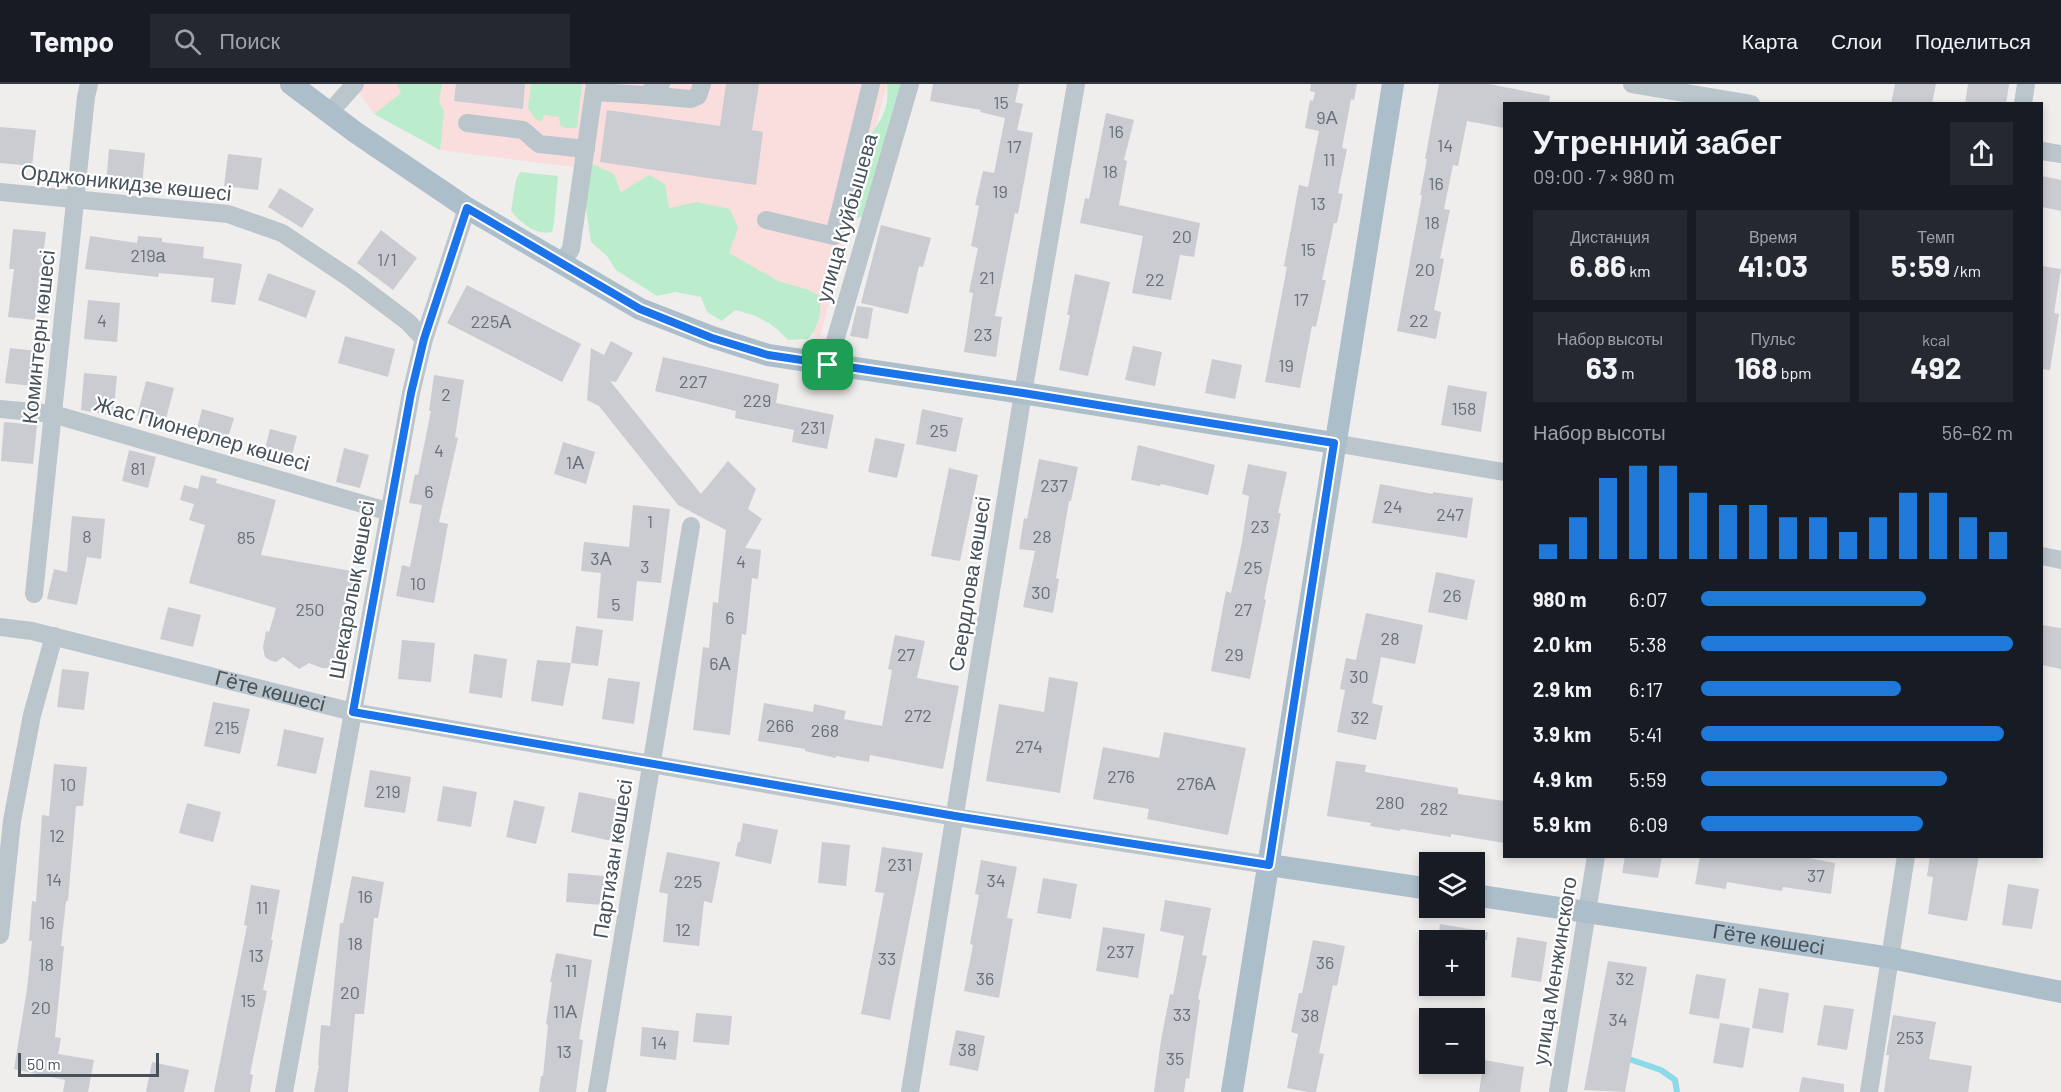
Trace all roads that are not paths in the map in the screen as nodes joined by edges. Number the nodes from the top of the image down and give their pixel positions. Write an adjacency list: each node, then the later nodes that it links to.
1 (89, 84): 23 (street, Коминтерн көшесі)
2 (291, 84): 17 (main road)
3 (355, 84): 17 (street)
4 (661, 84): 13 (street)
5 (702, 84): 13 (street)
6 (871, 84): 25 (street)
7 (910, 84): 28 (street, улица Куйбышева)
8 (1076, 84): 29 (street, Свердлова көшесі)
9 (1393, 84): 32 (main road)
10 (1632, 84): 14 (street)
11 (2026, 84): 16 (street)
12 (595, 88): 13 (street); 19 (street)
13 (645, 95)
14 (1712, 95): 15 (street)
15 (1742, 102)
16 (2023, 102)
17 (329, 113): 24 (main road)
18 (467, 123): 19 (street)
19 (586, 149): 26 (street)
20 (2043, 151): 21 (street)
21 (2061, 154)
22 (0, 192): 23 (street, Орджоникидзе көшесі)
23 (77, 199): 27 (street, Орджоникидзе көшесі); 31 (street, Коминтерн көшесі)
24 (467, 208): 26 (main road); 27 (street, Шекаралық көшесі)
25 (766, 220)
26 (562, 263): 28 (main road)
27 (424, 339): 34 (street, Шекаралық көшесі)
28 (828, 365): 29 (main road)
29 (1023, 393): 32 (main road); 43 (street, Свердлова көшесі)
30 (0, 409): 31 (street, Жас Пионерлер көшесі)
31 (53, 414): 34 (street, Жас Пионерлер көшесі); 38 (street, Коминтерн көшесі)
32 (1334, 443): 33 (street); 47 (main road)
33 (1503, 472)
34 (390, 513): 41 (street, Шекаралық көшесі)
35 (691, 526): 42 (street, Партизан көшесі)
36 (2043, 556): 37 (street)
37 (2061, 560)
38 (34, 594)
39 (0, 627): 40 (street, Гёте көшесі)
40 (54, 636): 41 (street, Гёте көшесі); 44 (street)
41 (353, 712): 42 (street, Гёте көшесі); 54 (street, Шекаралық көшесі)
42 (651, 765): 43 (street, Гёте көшесі); 55 (street, Партизан көшесі)
43 (955, 816): 47 (street, Гёте көшесі); 56 (street, Свердлова көшесі)
44 (6, 821): 51 (street)
45 (1596, 858): 50 (street, улица Менжинского)
46 (1906, 858): 52 (street)
47 (1269, 865): 48 (main road, Гёте көшесі); 57 (main road)
48 (1419, 887)
49 (1485, 897): 50 (main road, Гёте көшесі)
50 (1588, 912): 52 (main road, Гёте көшесі); 58 (street, улица Менжинского)
51 (0, 935)
52 (1891, 958): 53 (main road, Гёте көшесі); 59 (street)
53 (2061, 992)
54 (284, 1092)
55 (597, 1092)
56 (910, 1092)
57 (1232, 1092)
58 (1558, 1092)
59 (1869, 1092)

